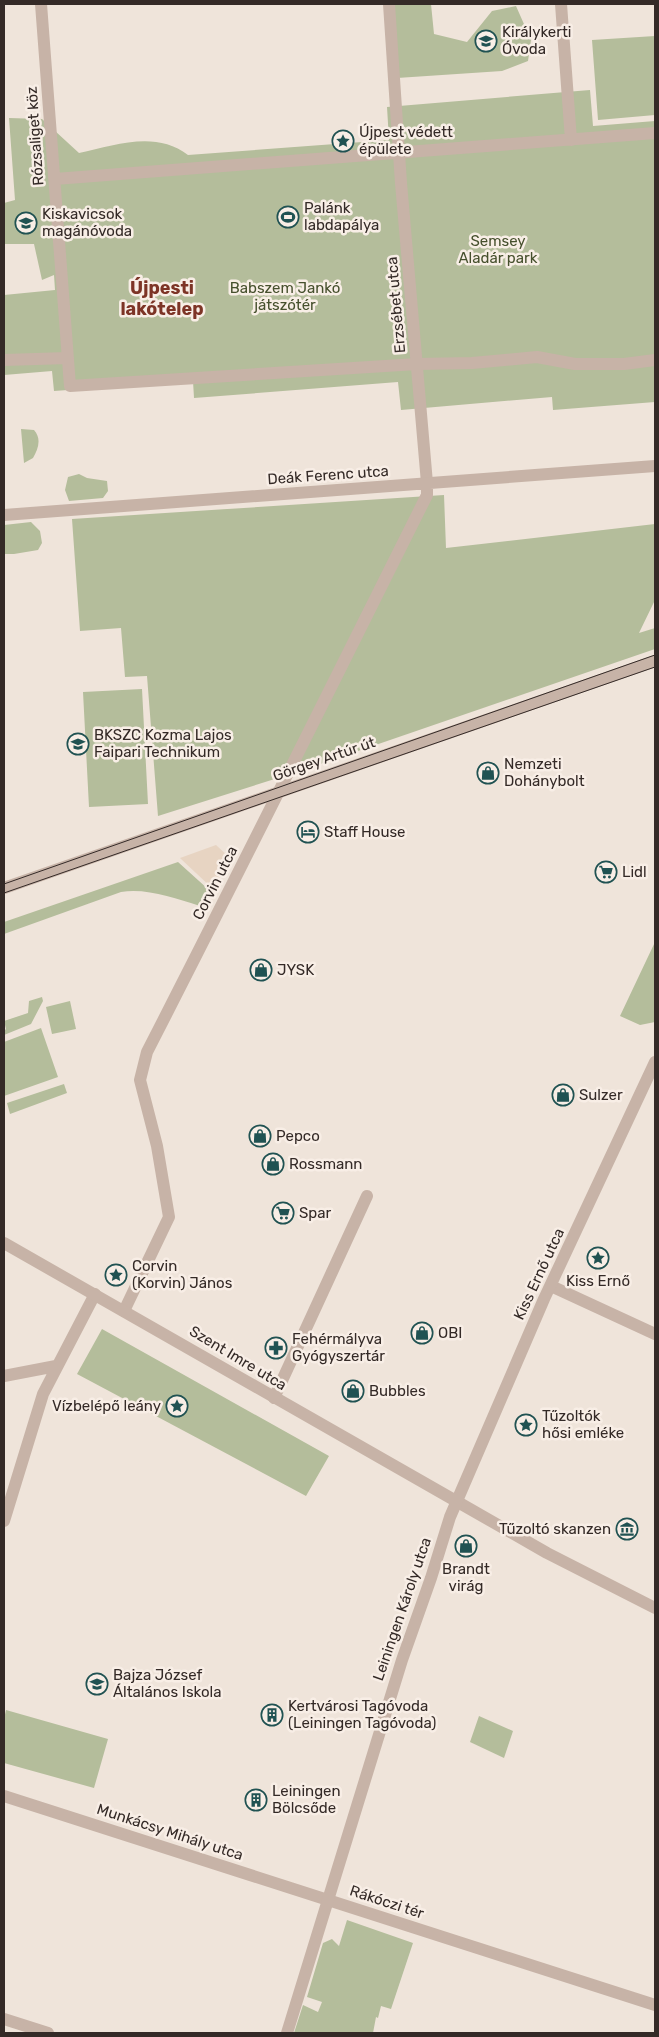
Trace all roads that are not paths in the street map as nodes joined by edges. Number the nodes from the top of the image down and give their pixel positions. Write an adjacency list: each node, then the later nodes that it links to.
1 (42, 4): 7 (street, Rózsaliget köz)
2 (389, 4): 6 (street, Erzsébet utca)
3 (562, 4): 5 (street)
4 (655, 133): 5 (street)
5 (571, 140): 6 (street)
6 (399, 153): 7 (street); 11 (street, Erzsébet utca)
7 (55, 179): 8 (street, Rózsaliget köz)
8 (68, 358): 9 (street); 11 (street, Rózsaliget köz)
9 (4, 360)
10 (655, 360): 11 (street)
11 (417, 364): 13 (street, Erzsébet utca)
12 (655, 466): 13 (street, Deák Ferenc utca)
13 (427, 483): 14 (street, Deák Ferenc utca); 16 (street, Corvin utca)
14 (4, 515)
15 (655, 661): 16 (street, Görgey Artúr út)
16 (277, 792): 17 (street, Görgey Artúr út); 23 (street, Corvin utca)
17 (4, 888)
18 (655, 1062): 21 (street, Kiss Ernő utca)
19 (367, 1196): 27 (street)
20 (4, 1244): 22 (street, Szent Imre utca)
21 (551, 1286): 24 (street); 28 (street, Kiss Ernő utca)
22 (95, 1294): 23 (street, Szent Imre utca); 25 (street)
23 (124, 1311): 27 (street, Szent Imre utca)
24 (654, 1334)
25 (56, 1366): 26 (street); 29 (street)
26 (4, 1376)
27 (274, 1398): 28 (street, Szent Imre utca)
28 (456, 1501): 30 (street, Szent Imre utca); 32 (street, Leiningen Károly utca)
29 (4, 1521)
30 (655, 1608)
31 (4, 1796): 32 (street, Munkácsy Mihály utca)
32 (327, 1899): 33 (street, Rákóczi tér); 36 (street, Rákóczi tér)
33 (655, 2005)
34 (4, 2019): 35 (street)
35 (48, 2033)
36 (287, 2033)

